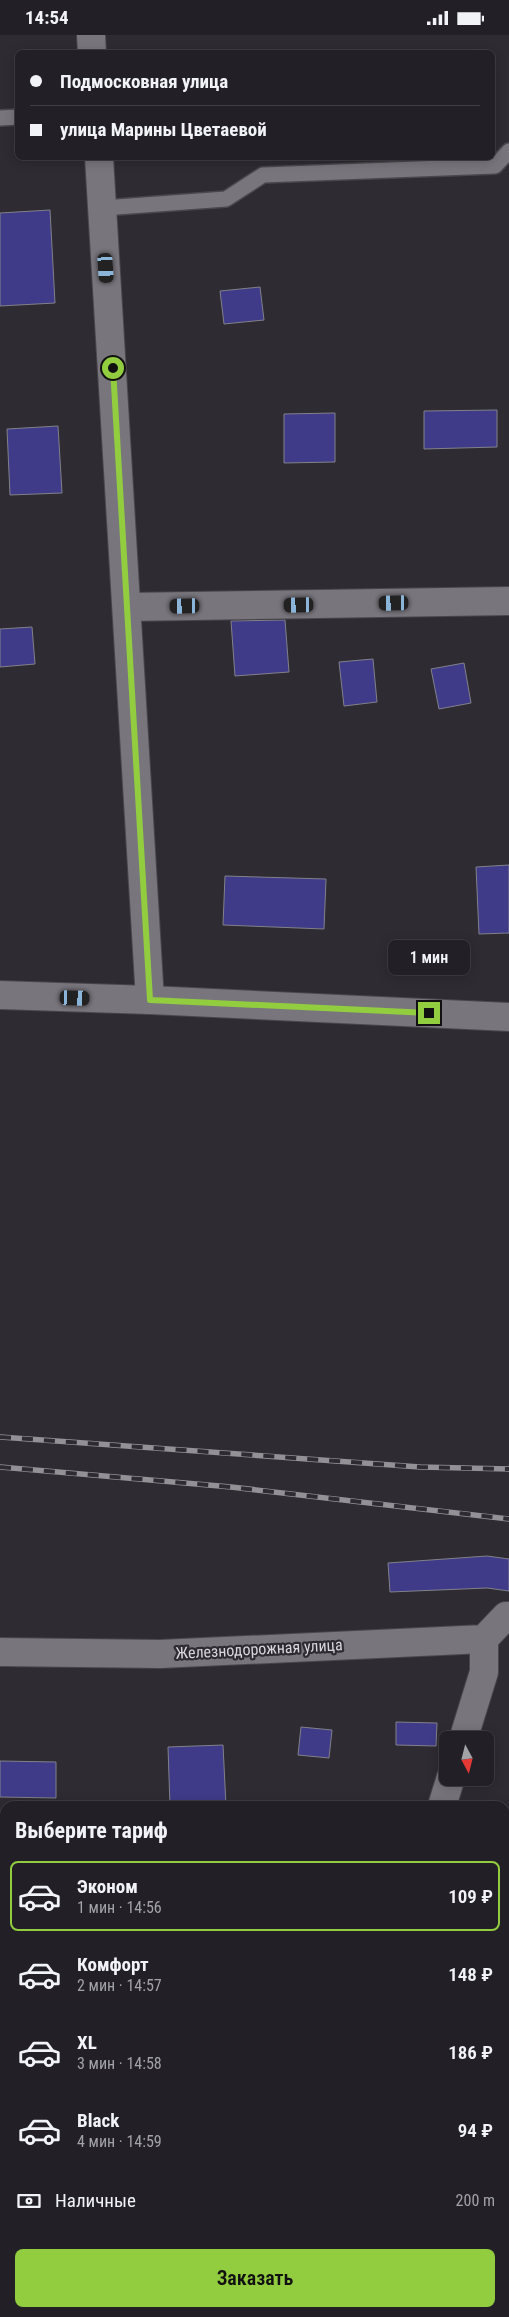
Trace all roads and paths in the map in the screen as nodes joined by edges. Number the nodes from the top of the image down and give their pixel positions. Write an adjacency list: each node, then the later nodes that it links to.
1 (91, 35): 2 (street)
2 (92, 50)
3 (15, 117): 4 (lane)
4 (0, 118)
5 (509, 151): 7 (lane)
6 (99, 160): 7 (street)
7 (103, 208): 9 (street)
8 (509, 601): 9 (street)
9 (127, 607): 11 (street)
10 (0, 995): 11 (street)
11 (150, 1000): 12 (street)
12 (509, 1017)
13 (509, 1617): 14 (street)
14 (484, 1639): 15 (street, Железнодорожная улица); 16 (street)
15 (0, 1651)
16 (466, 1731)
17 (448, 1786): 18 (street)
18 (444, 1801)

